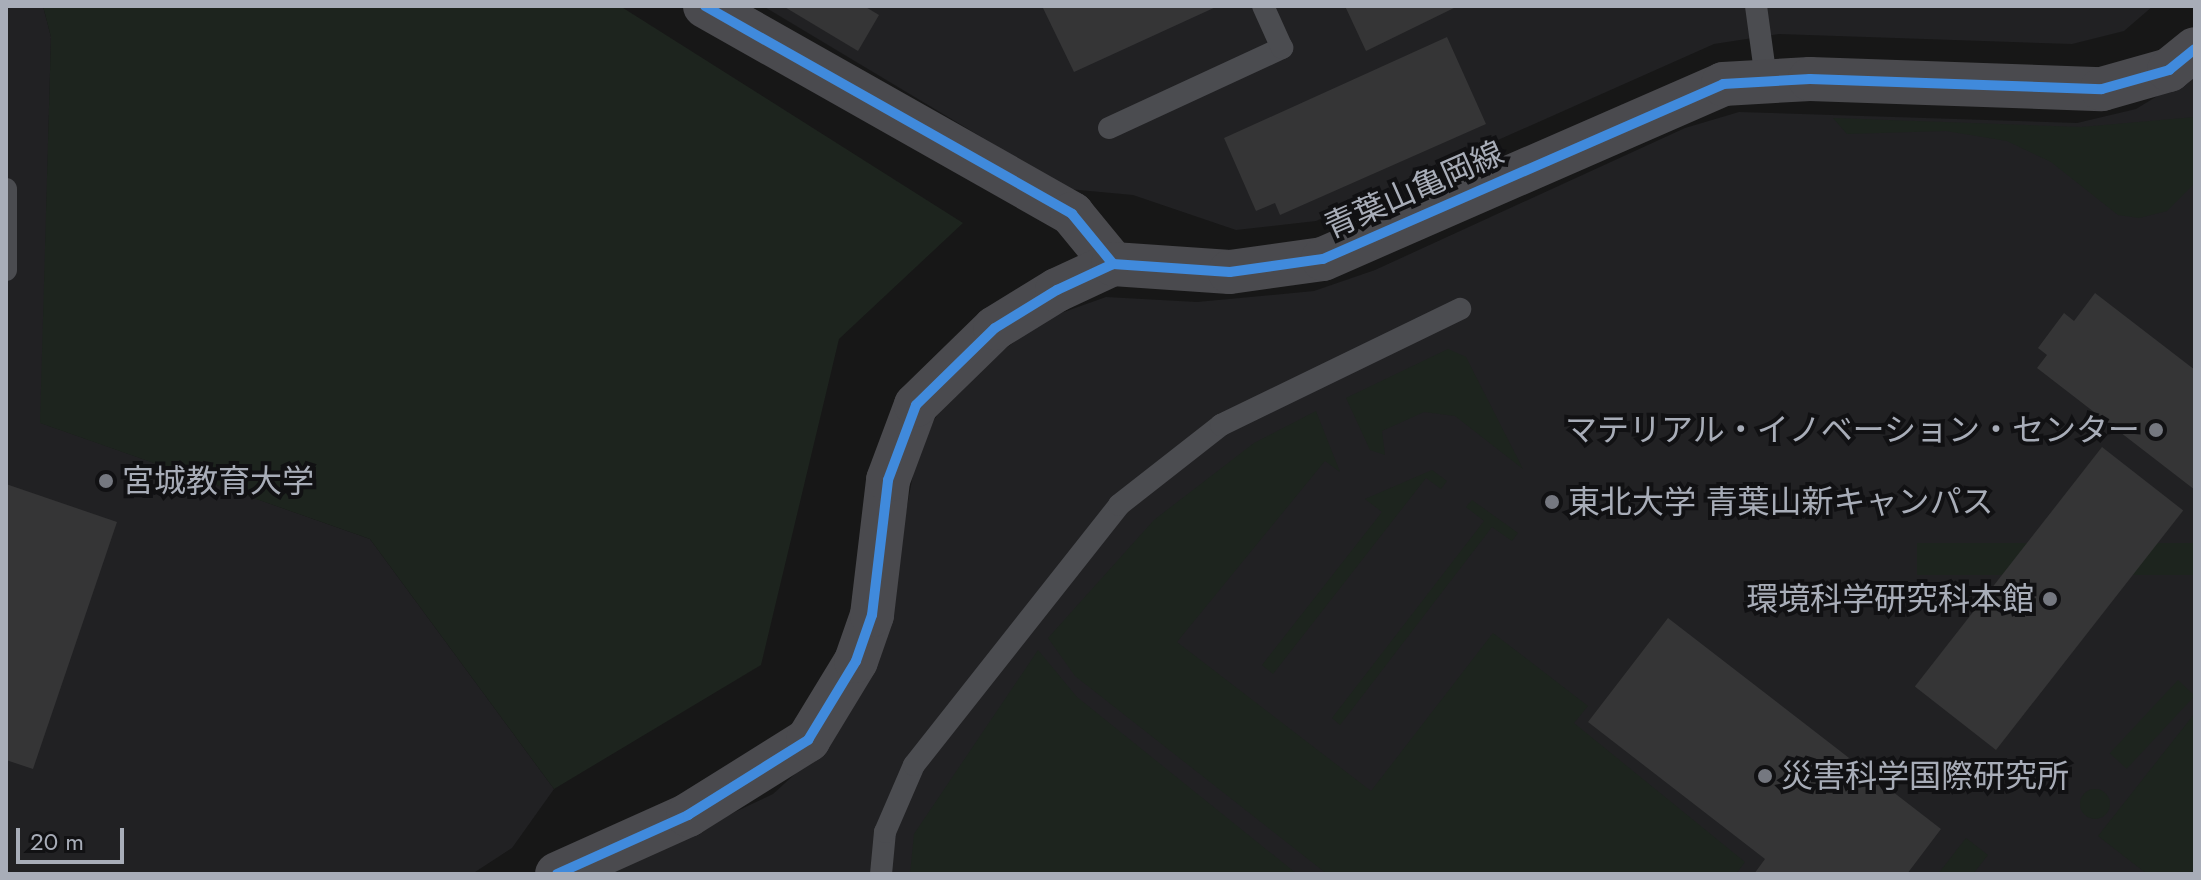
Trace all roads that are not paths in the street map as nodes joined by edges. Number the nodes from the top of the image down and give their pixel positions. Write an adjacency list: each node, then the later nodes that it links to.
1 (705, 6): 8 (street)
2 (1263, 6): 6 (lane)
3 (1756, 6): 5 (lane)
4 (2195, 49): 5 (street, 青葉山亀岡線)
5 (1766, 79): 8 (street, 青葉山亀岡線)
6 (1109, 128)
7 (6, 189): 9 (lane)
8 (1113, 264): 11 (street)
9 (6, 270)
10 (1460, 309): 12 (lane)
11 (557, 874)
12 (881, 874)

